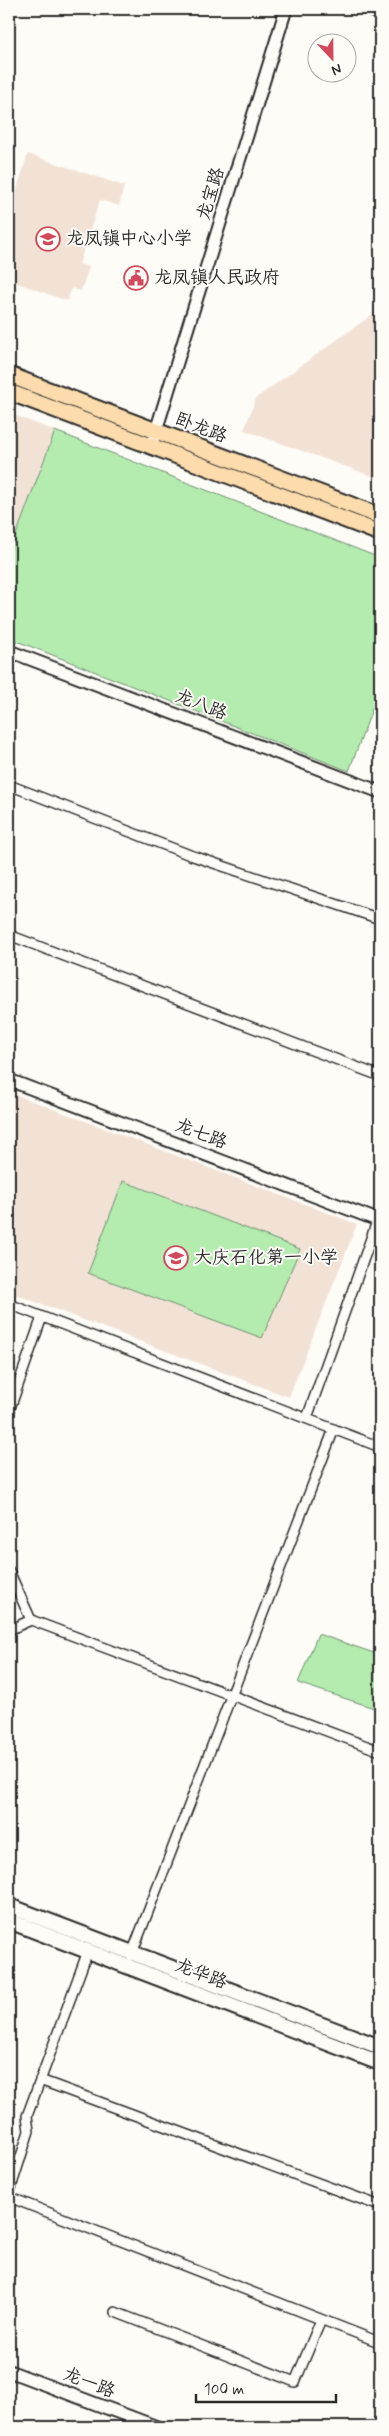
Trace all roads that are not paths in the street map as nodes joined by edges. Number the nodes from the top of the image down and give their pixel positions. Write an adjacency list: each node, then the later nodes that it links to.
1 (286, 9): 6 (street, 龙宝路)
2 (364, 9): 3 (street)
3 (380, 15)
4 (9, 375): 6 (main road, 卧龙路)
5 (9, 392): 7 (main road, 卧龙路)
6 (156, 431): 7 (street, 龙宝路); 8 (main road, 卧龙路)
7 (151, 447): 9 (main road, 卧龙路)
8 (380, 516)
9 (380, 533)
10 (9, 651): 12 (street, 龙八路)
11 (9, 785): 13 (street)
12 (380, 792)
13 (380, 919)
14 (9, 935): 15 (street)
15 (380, 1076)
16 (9, 1080): 17 (street, 龙七路)
17 (379, 1218): 21 (street)
18 (9, 1304): 19 (street)
19 (42, 1317): 20 (street); 21 (street)
20 (9, 1411)
21 (307, 1418): 22 (street)
22 (334, 1429): 23 (street); 27 (street)
23 (380, 1446)
24 (9, 1571): 25 (street)
25 (31, 1620): 26 (street); 27 (street)
26 (9, 1630)
27 (231, 1696): 28 (street); 32 (street)
28 (380, 1750)
29 (9, 1906): 32 (main road)
30 (9, 1921): 31 (main road, 龙华路)
31 (88, 1950): 32 (main road, 龙华路); 35 (street)
32 (130, 1959): 33 (main road); 34 (main road, 龙华路)
33 (380, 2047)
34 (380, 2063)
35 (40, 2080): 36 (street); 37 (street)
36 (9, 2196): 39 (street)
37 (380, 2206)
38 (115, 2312): 39 (street)
39 (321, 2320): 40 (street)
40 (380, 2339)
41 (9, 2371): 42 (street, 龙一路)
42 (157, 2427)

